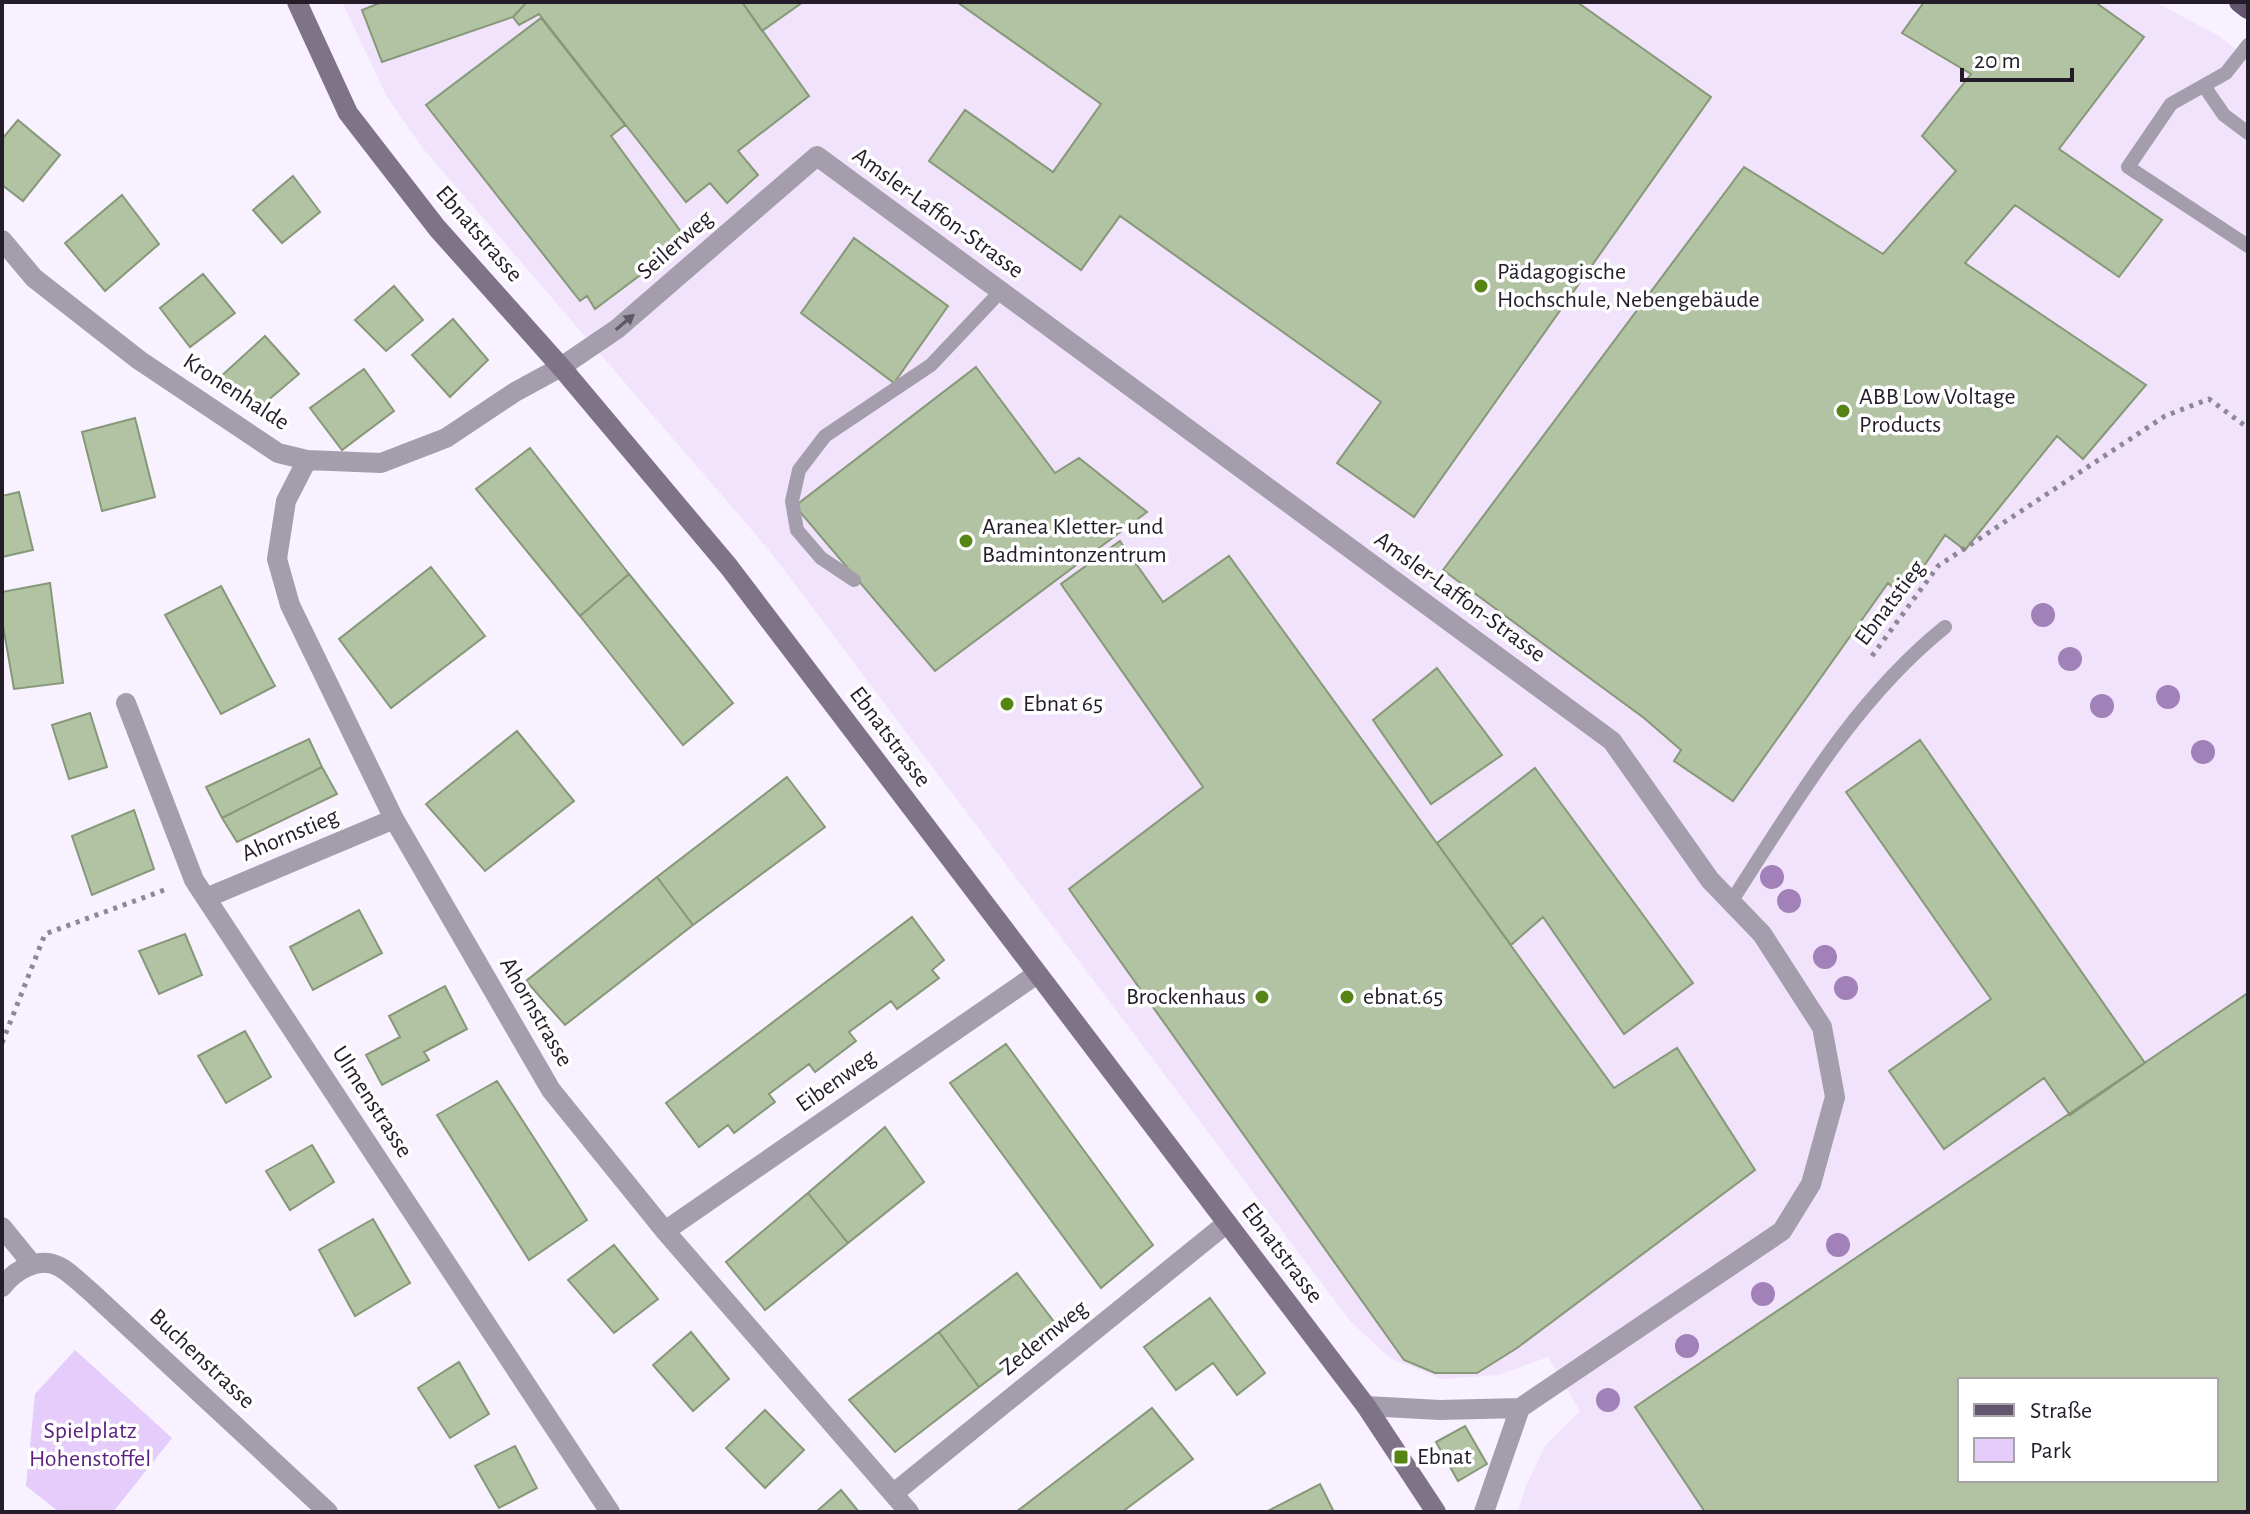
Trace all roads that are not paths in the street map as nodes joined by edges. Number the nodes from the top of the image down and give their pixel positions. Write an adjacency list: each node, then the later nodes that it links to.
1 (297, 2): 11 (street, Ebnatstrasse)
2 (2239, 2): 3 (main road)
3 (2248, 9)
4 (2248, 45): 5 (lane)
5 (2204, 86): 6 (lane); 9 (lane)
6 (2248, 133)
7 (817, 156): 10 (street, Amsler-Laffon-Strasse); 11 (street, Seilerweg, one-way to 7)
8 (2, 240): 12 (street, Kronenhalde)
9 (2248, 246)
10 (1001, 291): 13 (lane); 18 (street, Amsler-Laffon-Strasse)
11 (561, 367): 12 (street, Kronenhalde); 19 (street, Ebnatstrasse)
12 (307, 460): 16 (street, Ahornstrasse)
13 (854, 580)
14 (1945, 627): 18 (lane)
15 (126, 703): 17 (street, Ulmenstrasse)
16 (394, 819): 17 (street, Ahornstieg); 22 (street, Ahornstrasse)
17 (206, 898): 29 (street, Ulmenstrasse)
18 (1731, 902): 26 (street, Amsler-Laffon-Strasse)
19 (1037, 974): 20 (street, Ebnatstrasse); 22 (street, Eibenweg)
20 (1227, 1223): 25 (street, Ebnatstrasse); 27 (street, Zedernweg)
21 (2, 1227): 23 (street)
22 (665, 1231): 27 (street, Ahornstrasse)
23 (32, 1264): 24 (street); 28 (street, Buchenstrasse)
24 (2, 1287)
25 (1366, 1406): 26 (street); 31 (street, Ebnatstrasse)
26 (1520, 1408): 32 (street)
27 (894, 1493): 30 (street, Ahornstrasse)
28 (328, 1512)
29 (610, 1512)
30 (909, 1512)
31 (1436, 1512)
32 (1484, 1512)

